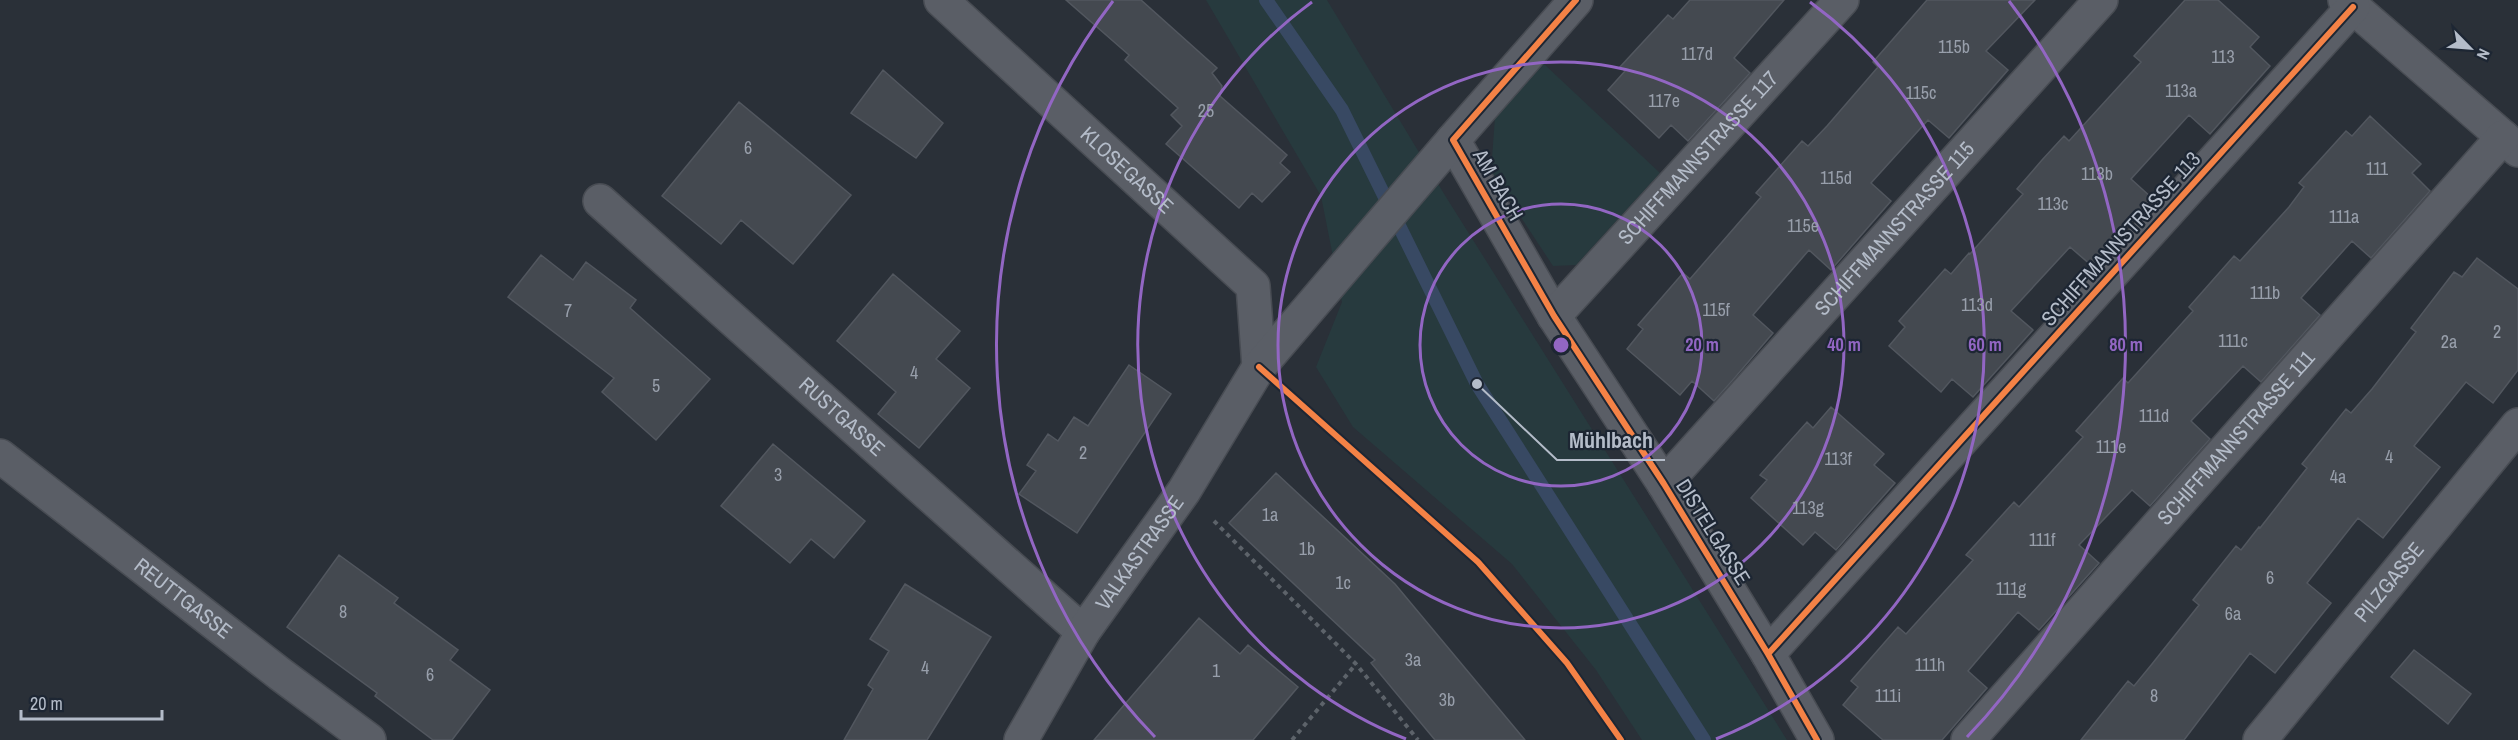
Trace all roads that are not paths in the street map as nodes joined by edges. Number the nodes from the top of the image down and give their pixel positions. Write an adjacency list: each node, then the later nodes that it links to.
1 (941, 0): 10 (street, KLOSEGASSE)
2 (1576, 0): 6 (street, AM BACH)
3 (1842, 0): 9 (street, SCHIFFMANNSTRASSE 117)
4 (2101, 0): 13 (street, SCHIFFMANNSTRASSE 115)
5 (2349, 4): 7 (street); 15 (street, SCHIFFMANNSTRASSE 113)
6 (1453, 140): 9 (street, AM BACH); 10 (street, VALKASTRASSE)
7 (2511, 143): 19 (street, SCHIFFMANNSTRASSE 111)
8 (600, 201): 14 (street, RUSTGASSE)
9 (1554, 316): 13 (street, DISTELGASSE)
10 (1259, 367): 14 (street, VALKASTRASSE)
11 (2518, 425): 20 (street, PILZGASSE)
12 (0, 456): 16 (street, REUTTGASSE)
13 (1664, 484): 15 (street, DISTELGASSE)
14 (1083, 632): 17 (street, VALKASTRASSE)
15 (1768, 654): 18 (street, DISTELGASSE)
16 (369, 740)
17 (1021, 740)
18 (1817, 740)
19 (1968, 740)
20 (2260, 740)

